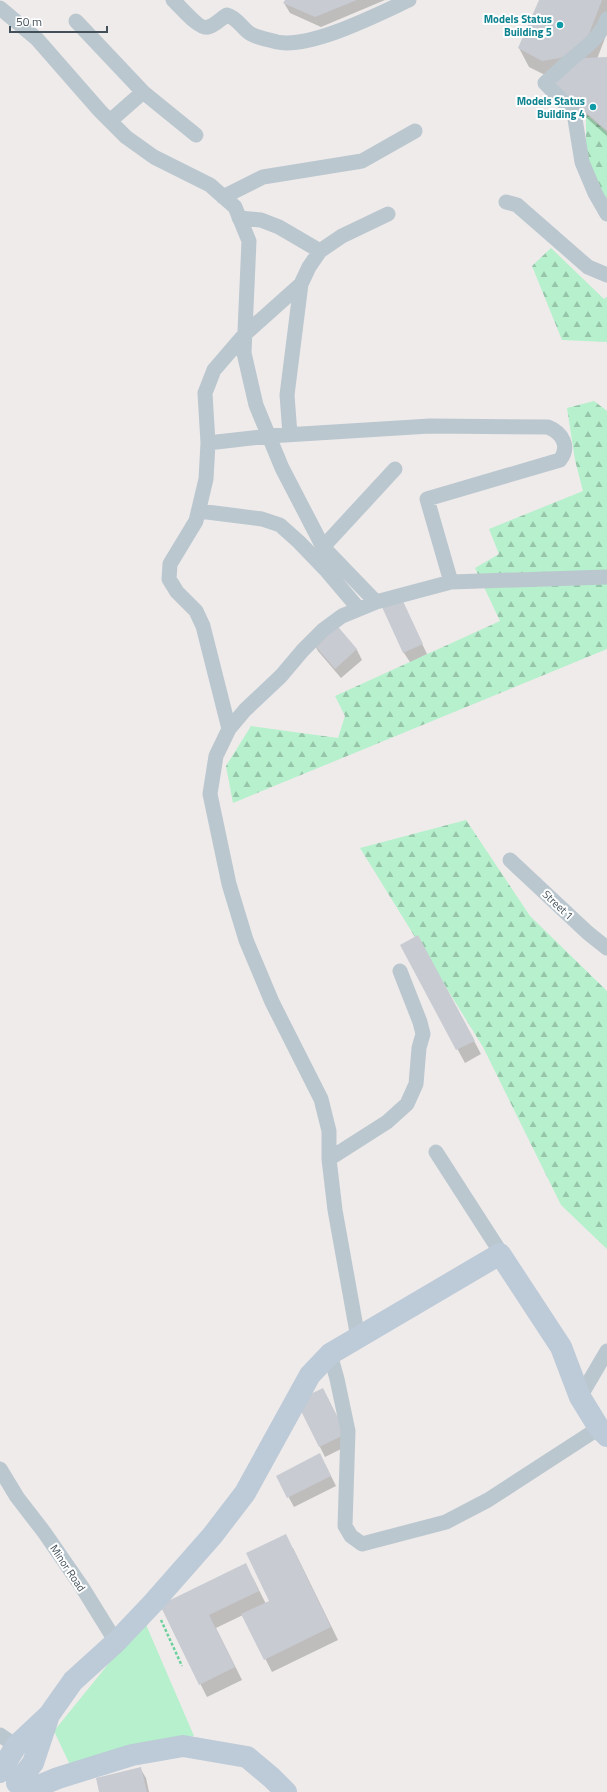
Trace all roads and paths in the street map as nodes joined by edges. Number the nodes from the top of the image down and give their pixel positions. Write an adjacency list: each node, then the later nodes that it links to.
1 (173, 0): 2 (street)
2 (409, 0)
3 (0, 8): 7 (street)
4 (607, 19): 13 (street)
5 (76, 21): 6 (street)
6 (143, 92): 7 (street); 9 (street)
7 (110, 121): 10 (street)
8 (415, 131): 10 (street)
9 (196, 135)
10 (223, 197): 14 (street)
11 (506, 202): 16 (street)
12 (388, 214): 15 (street)
13 (607, 214)
14 (239, 218): 15 (street); 18 (street)
15 (320, 250): 17 (street)
16 (607, 275)
17 (301, 284): 18 (street); 19 (street)
18 (245, 334): 20 (street); 21 (street)
19 (290, 434): 20 (street); 26 (street)
20 (269, 436): 21 (street); 24 (street)
21 (208, 443): 23 (street)
22 (395, 469): 24 (street)
23 (199, 511): 28 (street); 29 (street)
24 (322, 547): 27 (street)
25 (607, 577): 26 (street)
26 (451, 582): 27 (street)
27 (376, 602): 28 (street)
28 (359, 609): 29 (street)
29 (229, 729): 34 (street)
30 (510, 860): 31 (street, Street 1)
31 (607, 948)
32 (400, 971): 34 (street)
33 (436, 1152): 35 (street)
34 (329, 1159): 36 (street)
35 (501, 1253): 36 (street); 39 (street)
36 (358, 1338): 38 (street)
37 (607, 1351): 39 (street)
38 (330, 1354): 40 (street); 42 (street)
39 (580, 1397): 40 (street)
40 (603, 1432)
41 (0, 1469): 43 (street, Minor Road)
42 (153, 1603): 43 (street); 44 (path)
43 (116, 1642): 45 (street)
44 (182, 1666)
45 (49, 1715): 46 (street); 47 (street)
46 (8, 1741): 47 (street)
47 (13, 1783): 48 (street)
48 (286, 1792)

